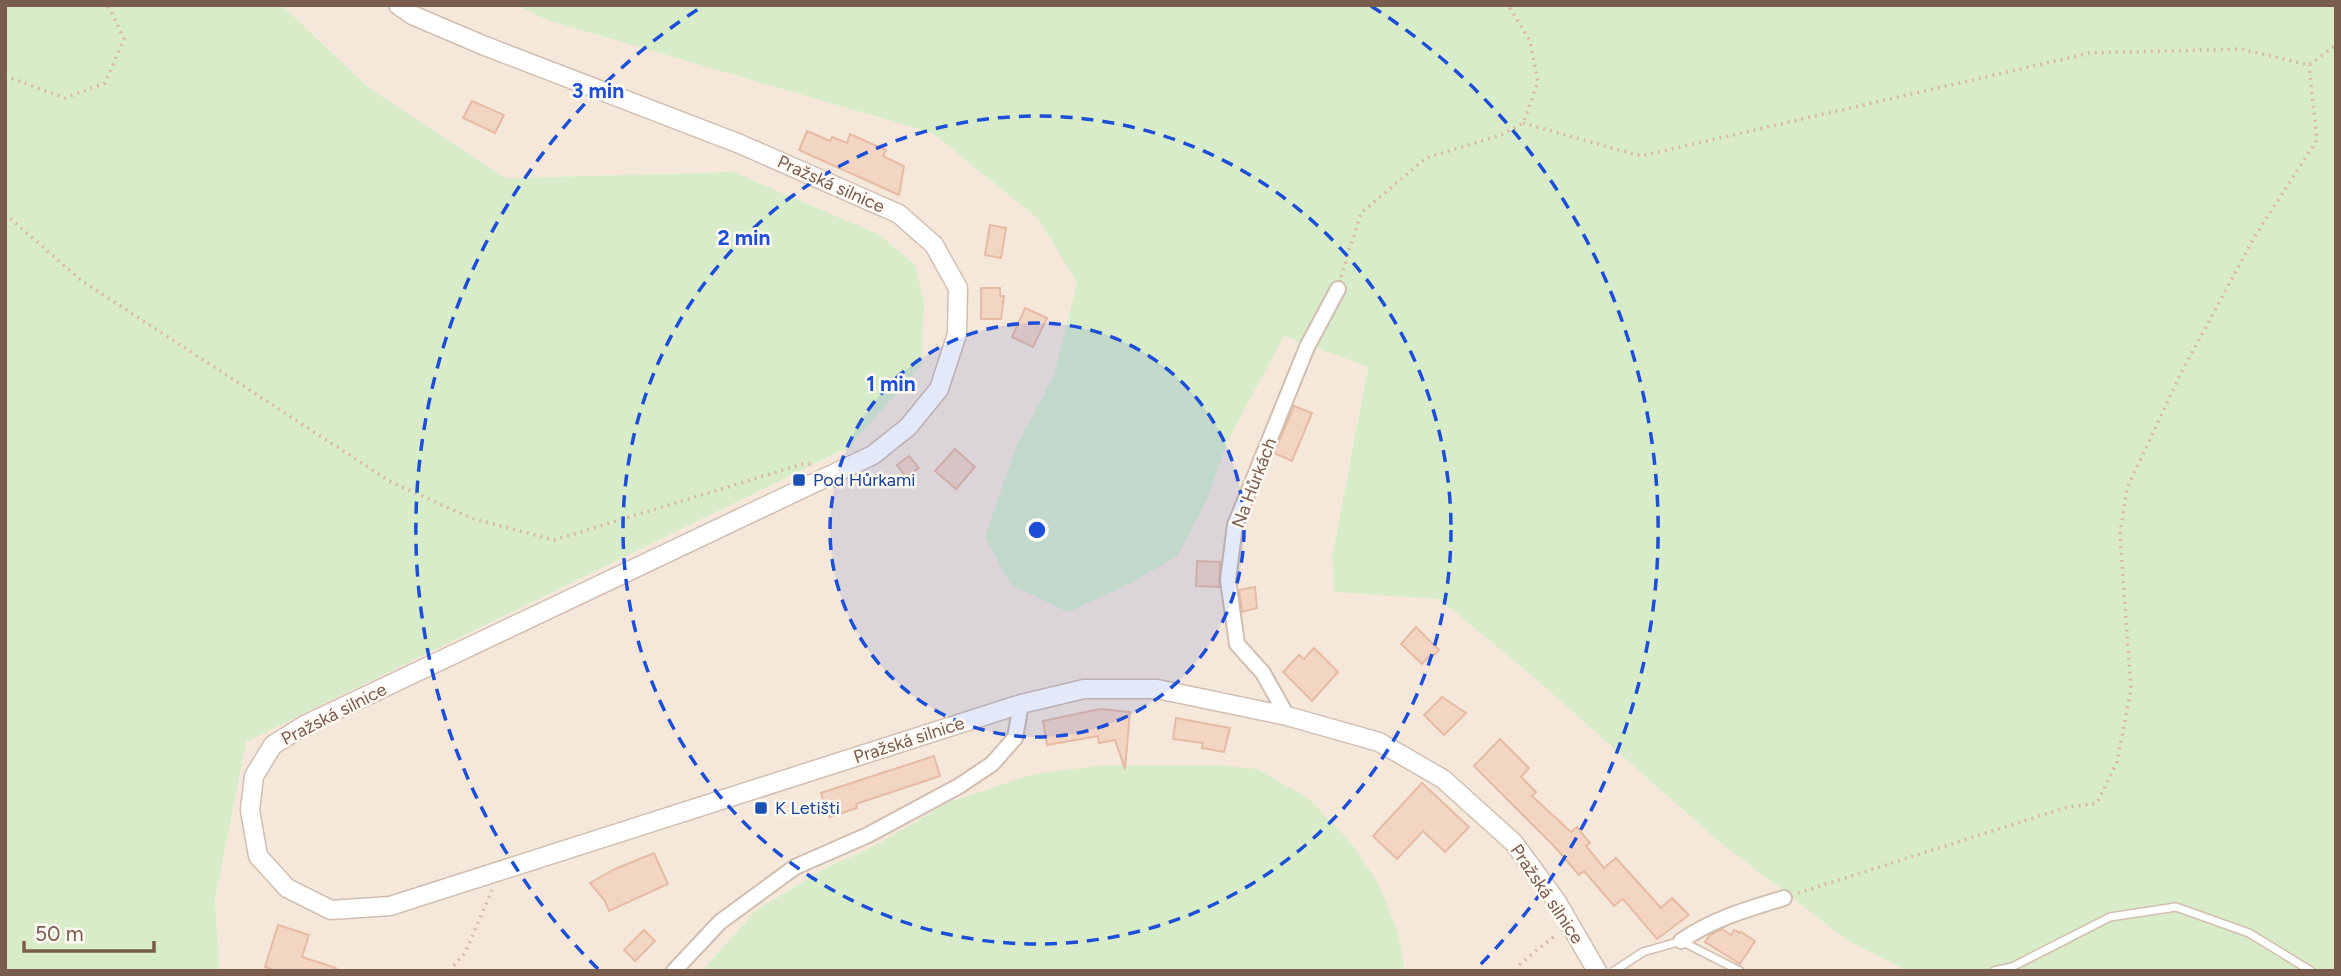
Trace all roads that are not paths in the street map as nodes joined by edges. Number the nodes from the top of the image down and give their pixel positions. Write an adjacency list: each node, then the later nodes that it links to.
1 (398, 5): 3 (street, Pražská silnice)
2 (1338, 289): 4 (street, Na Hůrkách)
3 (1021, 704): 4 (street, Pražská silnice); 7 (street)
4 (1287, 716): 8 (street, Pražská silnice)
5 (1784, 898): 6 (street)
6 (1681, 941): 9 (lane); 10 (lane)
7 (674, 971)
8 (1597, 971)
9 (1614, 971)
10 (1741, 971)
11 (1994, 971): 12 (lane)
12 (2311, 971)

